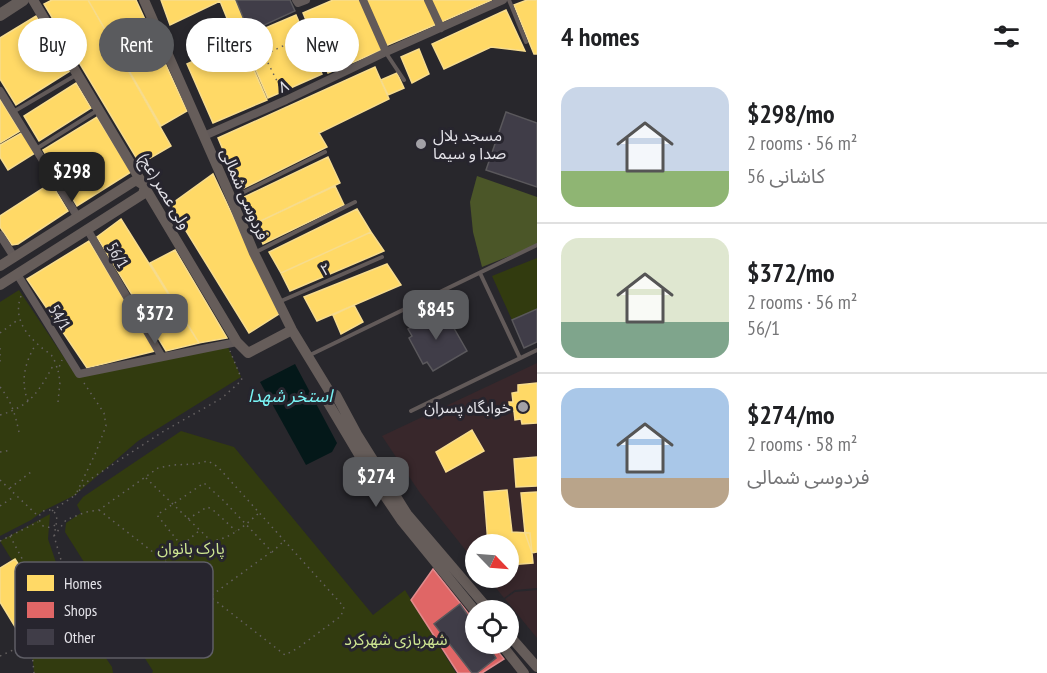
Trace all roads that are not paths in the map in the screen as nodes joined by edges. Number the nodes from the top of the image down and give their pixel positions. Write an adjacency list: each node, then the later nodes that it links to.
1 (23, 0): 8 (main road)
2 (33, 0): 12 (main road, ولی عصر (عج))
3 (144, 0): 17 (main road, فردوسی شمالی)
4 (363, 0): 11 (street)
5 (428, 0): 9 (street)
6 (509, 0): 10 (lane)
7 (498, 1): 9 (street, ۸)
8 (0, 15)
9 (441, 28): 11 (street, ۸)
10 (526, 42)
11 (386, 52): 13 (lane); 17 (street, ۸)
12 (76, 74): 15 (main road, ولی عصر (عج)); 16 (lane)
13 (404, 80)
14 (0, 91): 16 (street)
15 (98, 110): 18 (lane); 20 (main road, ولی عصر (عج))
16 (13, 112): 18 (street)
17 (204, 136): 21 (main road, فردوسی شمالی)
18 (36, 149): 23 (street)
19 (325, 152): 21 (lane)
20 (145, 186): 23 (main road); 24 (main road); 36 (main road, ولی عصر (عج))
21 (231, 198): 27 (main road, فردوسی شمالی)
22 (355, 202): 27 (lane)
23 (77, 216): 28 (main road)
24 (87, 230): 32 (main road); 38 (street, 56/1)
25 (0, 235): 28 (street)
26 (537, 245): 31 (lane)
27 (254, 253): 34 (main road, فردوسی شمالی)
28 (14, 257): 30 (main road)
29 (382, 257): 34 (lane, ۲)
30 (0, 266)
31 (480, 273): 39 (lane); 40 (lane)
32 (17, 274): 33 (main road); 38 (street, 54/1)
33 (0, 285)
34 (277, 302): 35 (main road, فردوسی شمالی)
35 (292, 330): 36 (main road); 39 (main road, فردوسی شمالی)
36 (233, 346): 38 (street)
37 (537, 350): 40 (lane)
38 (162, 357)
39 (307, 357): 41 (main road, فردوسی شمالی)
40 (520, 358): 42 (lane)
41 (331, 394): 43 (main road, فردوسی شمالی); 44 (main road, فردوسی شمالی)
42 (411, 411)
43 (466, 600)
44 (480, 600)
45 (519, 647): 47 (main road)
46 (509, 654): 48 (main road)
47 (537, 667)
48 (524, 673)

